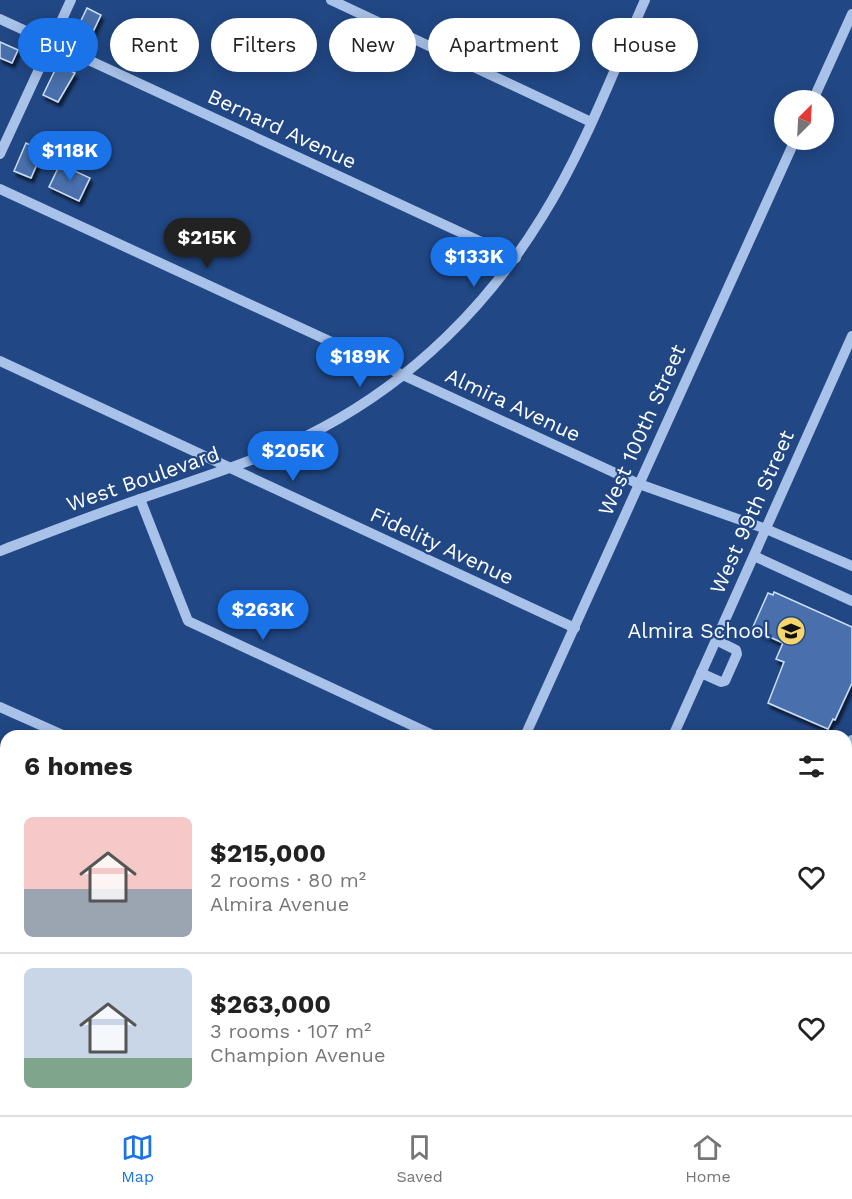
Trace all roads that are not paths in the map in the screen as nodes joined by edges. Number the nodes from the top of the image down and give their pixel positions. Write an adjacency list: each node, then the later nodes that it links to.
1 (71, 0): 5 (street)
2 (331, 0): 11 (street)
3 (645, 0): 11 (street, West Boulevard)
4 (852, 14): 10 (street)
5 (63, 18)
6 (0, 19): 7 (street, Bernard Avenue)
7 (18, 27)
8 (98, 65): 16 (street, Bernard Avenue)
9 (36, 72): 12 (street)
10 (818, 90)
11 (591, 122): 16 (street, West Boulevard)
12 (3, 139): 14 (street)
13 (790, 150): 21 (street, West 100th Street)
14 (0, 154)
15 (0, 189): 19 (street, Almira Avenue)
16 (516, 258): 19 (street, West Boulevard)
17 (852, 336): 23 (street, West 99th Street)
18 (0, 361): 20 (street, Fidelity Avenue)
19 (401, 375): 20 (street, West Boulevard); 21 (street, Almira Avenue)
20 (231, 468): 22 (street, West Boulevard); 28 (street, Fidelity Avenue)
21 (639, 484): 23 (street, Almira Avenue); 28 (street, West 100th Street)
22 (140, 499): 24 (street, West Boulevard); 33 (street)
23 (766, 529): 25 (street, West 99th Street); 26 (street, Almira Avenue)
24 (0, 551)
25 (754, 556): 27 (street); 29 (street, West 99th Street)
26 (852, 566)
27 (852, 601)
28 (575, 628): 34 (street, West 100th Street)
29 (716, 640): 30 (street, West 99th Street); 30 (street)
30 (701, 673): 35 (street, West 99th Street)
31 (0, 706): 32 (street)
32 (52, 730)
33 (422, 730)
34 (528, 730)
35 (676, 730)

